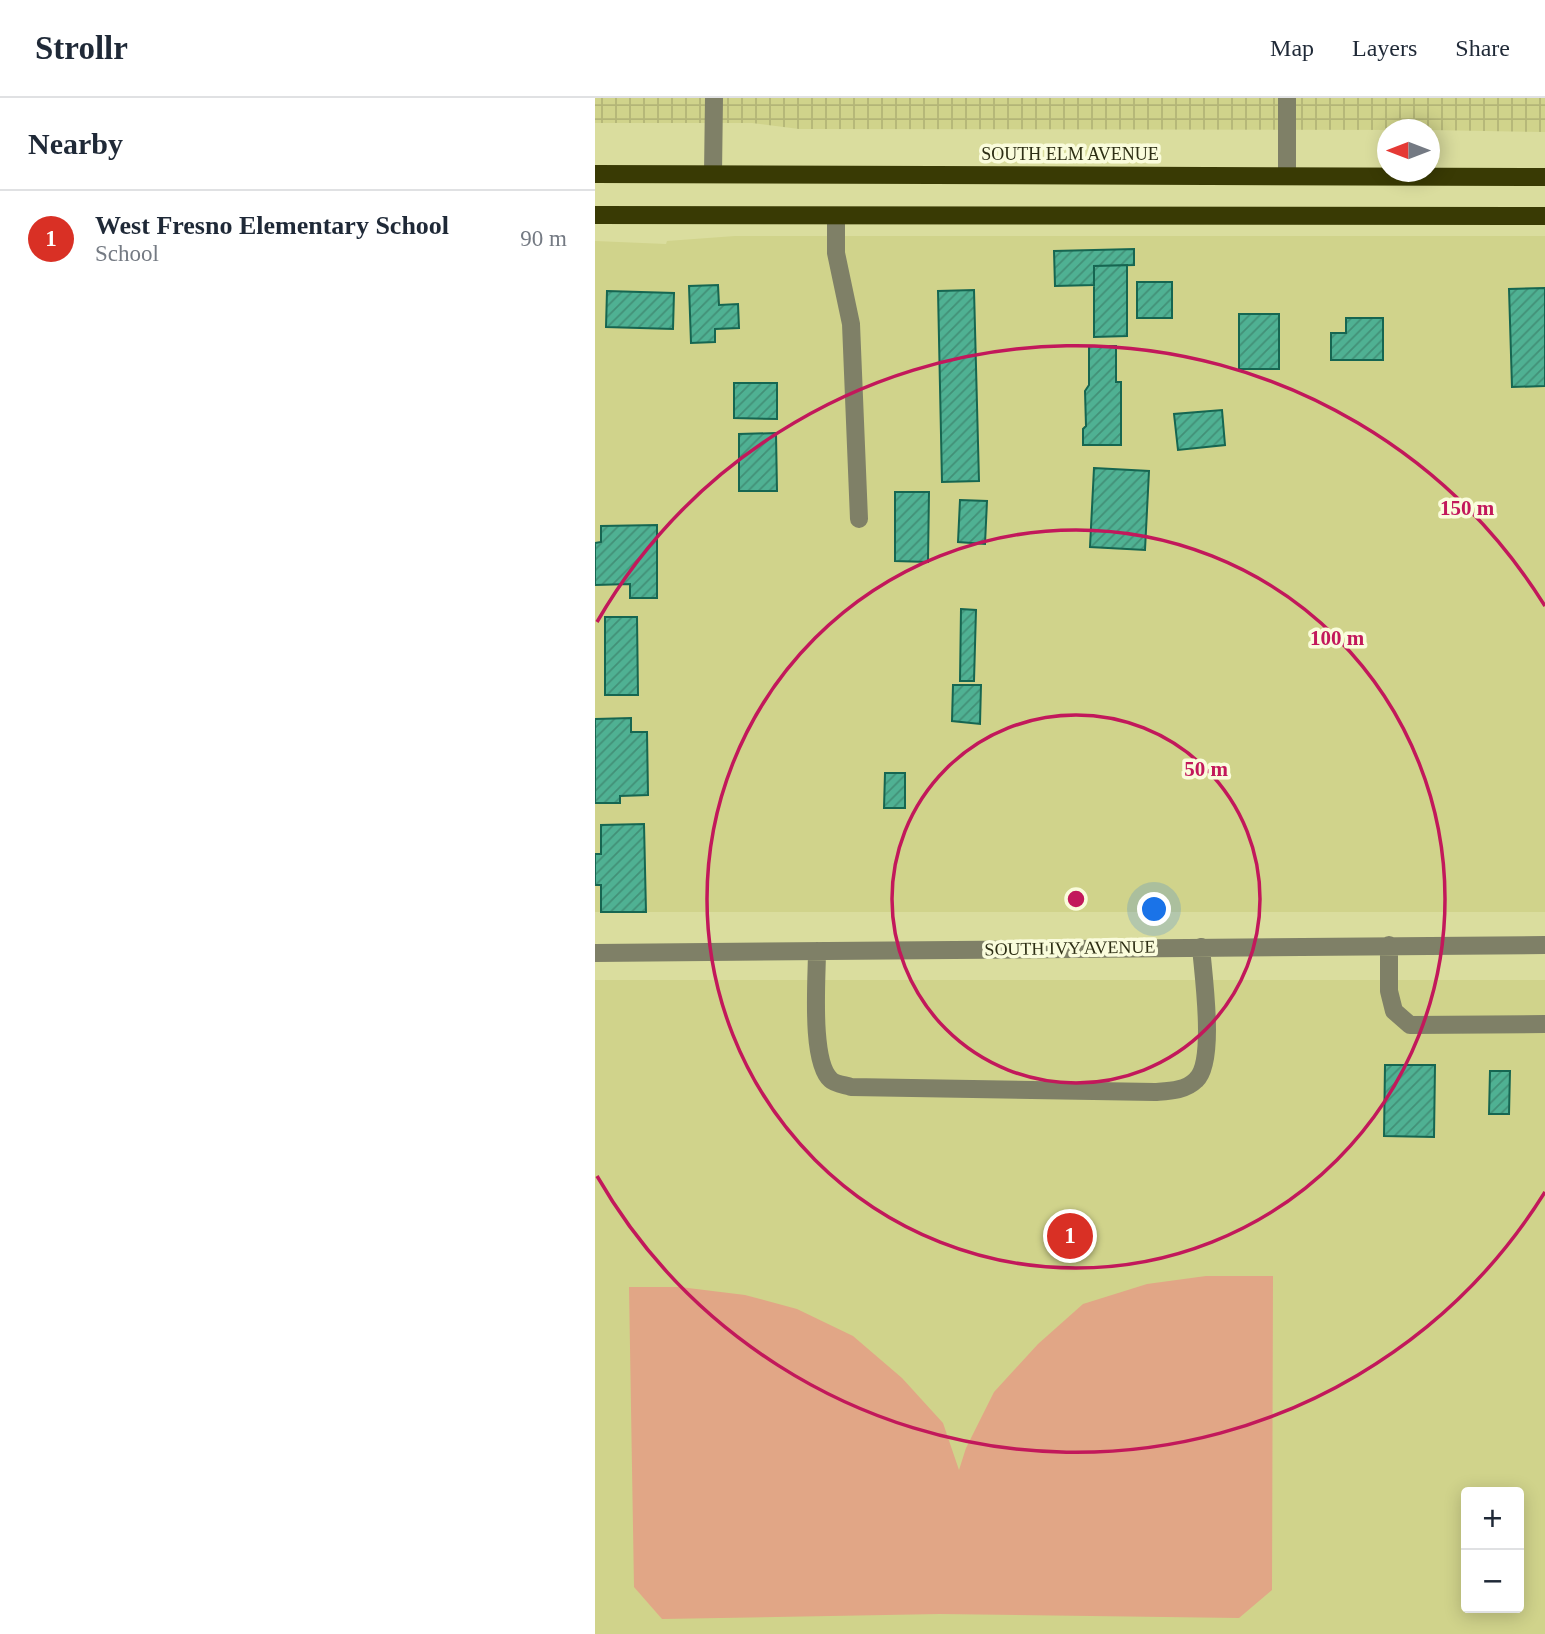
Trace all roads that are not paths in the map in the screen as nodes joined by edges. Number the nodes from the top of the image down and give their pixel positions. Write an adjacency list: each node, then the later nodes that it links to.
1 (714, 98): 4 (street)
2 (1287, 98): 5 (street)
3 (595, 174): 4 (main road, SOUTH ELM AVENUE)
4 (713, 174): 5 (main road, SOUTH ELM AVENUE)
5 (1287, 175): 6 (main road, SOUTH ELM AVENUE)
6 (1545, 177)
7 (595, 215): 8 (main road)
8 (836, 216): 9 (main road); 10 (street)
9 (1545, 216)
10 (859, 519)
11 (1389, 945): 12 (street, SOUTH IVY AVENUE); 13 (street, SOUTH IVY AVENUE); 16 (street)
12 (1545, 945)
13 (1201, 947): 14 (street, SOUTH IVY AVENUE); 14 (street)
14 (817, 951): 15 (street, SOUTH IVY AVENUE)
15 (595, 953)
16 (1545, 1024)

